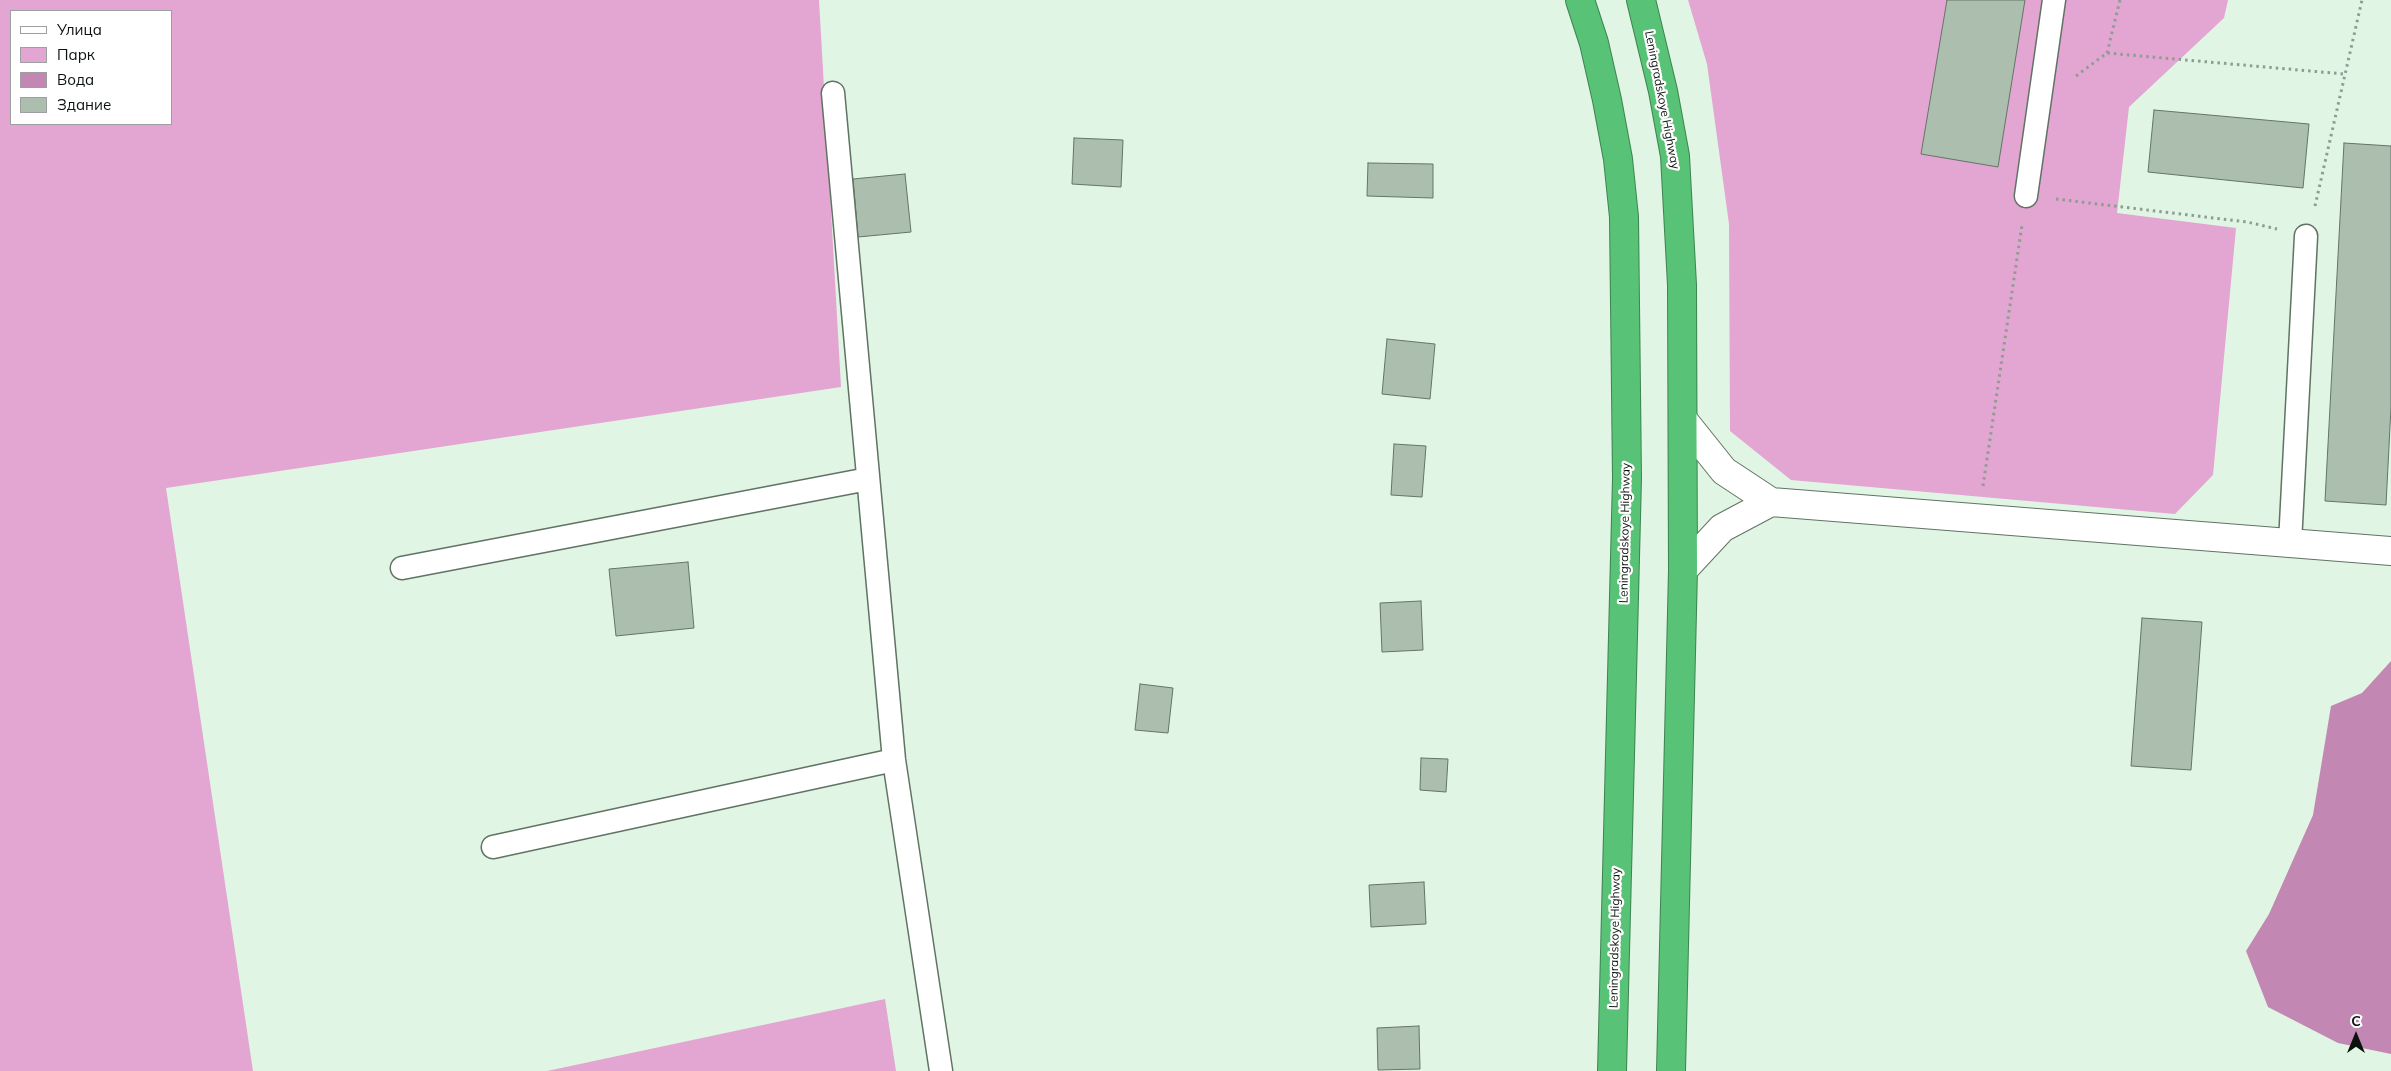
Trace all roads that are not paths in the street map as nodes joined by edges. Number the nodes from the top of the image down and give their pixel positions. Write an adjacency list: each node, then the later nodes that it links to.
1 (1580, 0): 17 (highway, Leningradskoye Highway)
2 (1641, 0): 7 (highway, Leningradskoye Highway)
3 (2054, 0): 5 (lane)
4 (833, 92): 8 (lane)
5 (2026, 196)
6 (2306, 236): 10 (lane)
7 (1684, 421): 9 (street); 13 (highway, Leningradskoye Highway)
8 (868, 479): 12 (lane); 14 (lane)
9 (1771, 502): 10 (street); 13 (street)
10 (2290, 543): 11 (street)
11 (2391, 551)
12 (402, 568)
13 (1683, 570): 18 (highway, Leningradskoye Highway)
14 (894, 760): 15 (lane); 16 (lane)
15 (492, 848)
16 (941, 1071)
17 (1612, 1071)
18 (1671, 1071)

